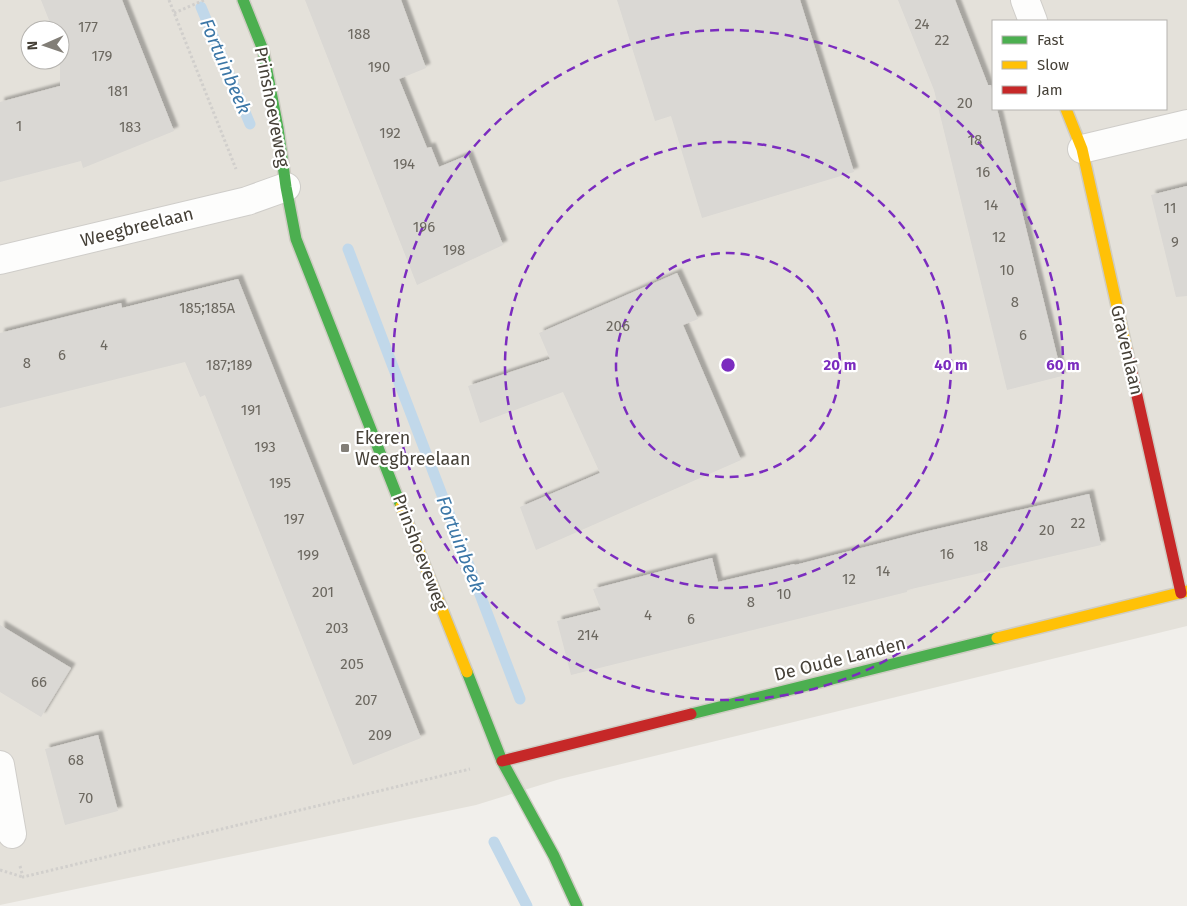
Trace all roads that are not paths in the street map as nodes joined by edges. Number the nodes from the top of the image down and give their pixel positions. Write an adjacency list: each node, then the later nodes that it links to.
1 (243, 0): 7 (street, Prinshoeveweg)
2 (1025, 0): 3 (street)
3 (1033, 20)
4 (1066, 110): 6 (street, Gravenlaan)
5 (1187, 124): 6 (street)
6 (1082, 149): 9 (street, Gravenlaan)
7 (280, 190): 8 (street, Weegbreelaan); 10 (street, Prinshoeveweg)
8 (0, 260)
9 (1184, 592): 10 (street, De Oude Landen)
10 (502, 761): 13 (street, Prinshoeveweg)
11 (0, 764): 12 (street)
12 (12, 834)
13 (578, 906)

